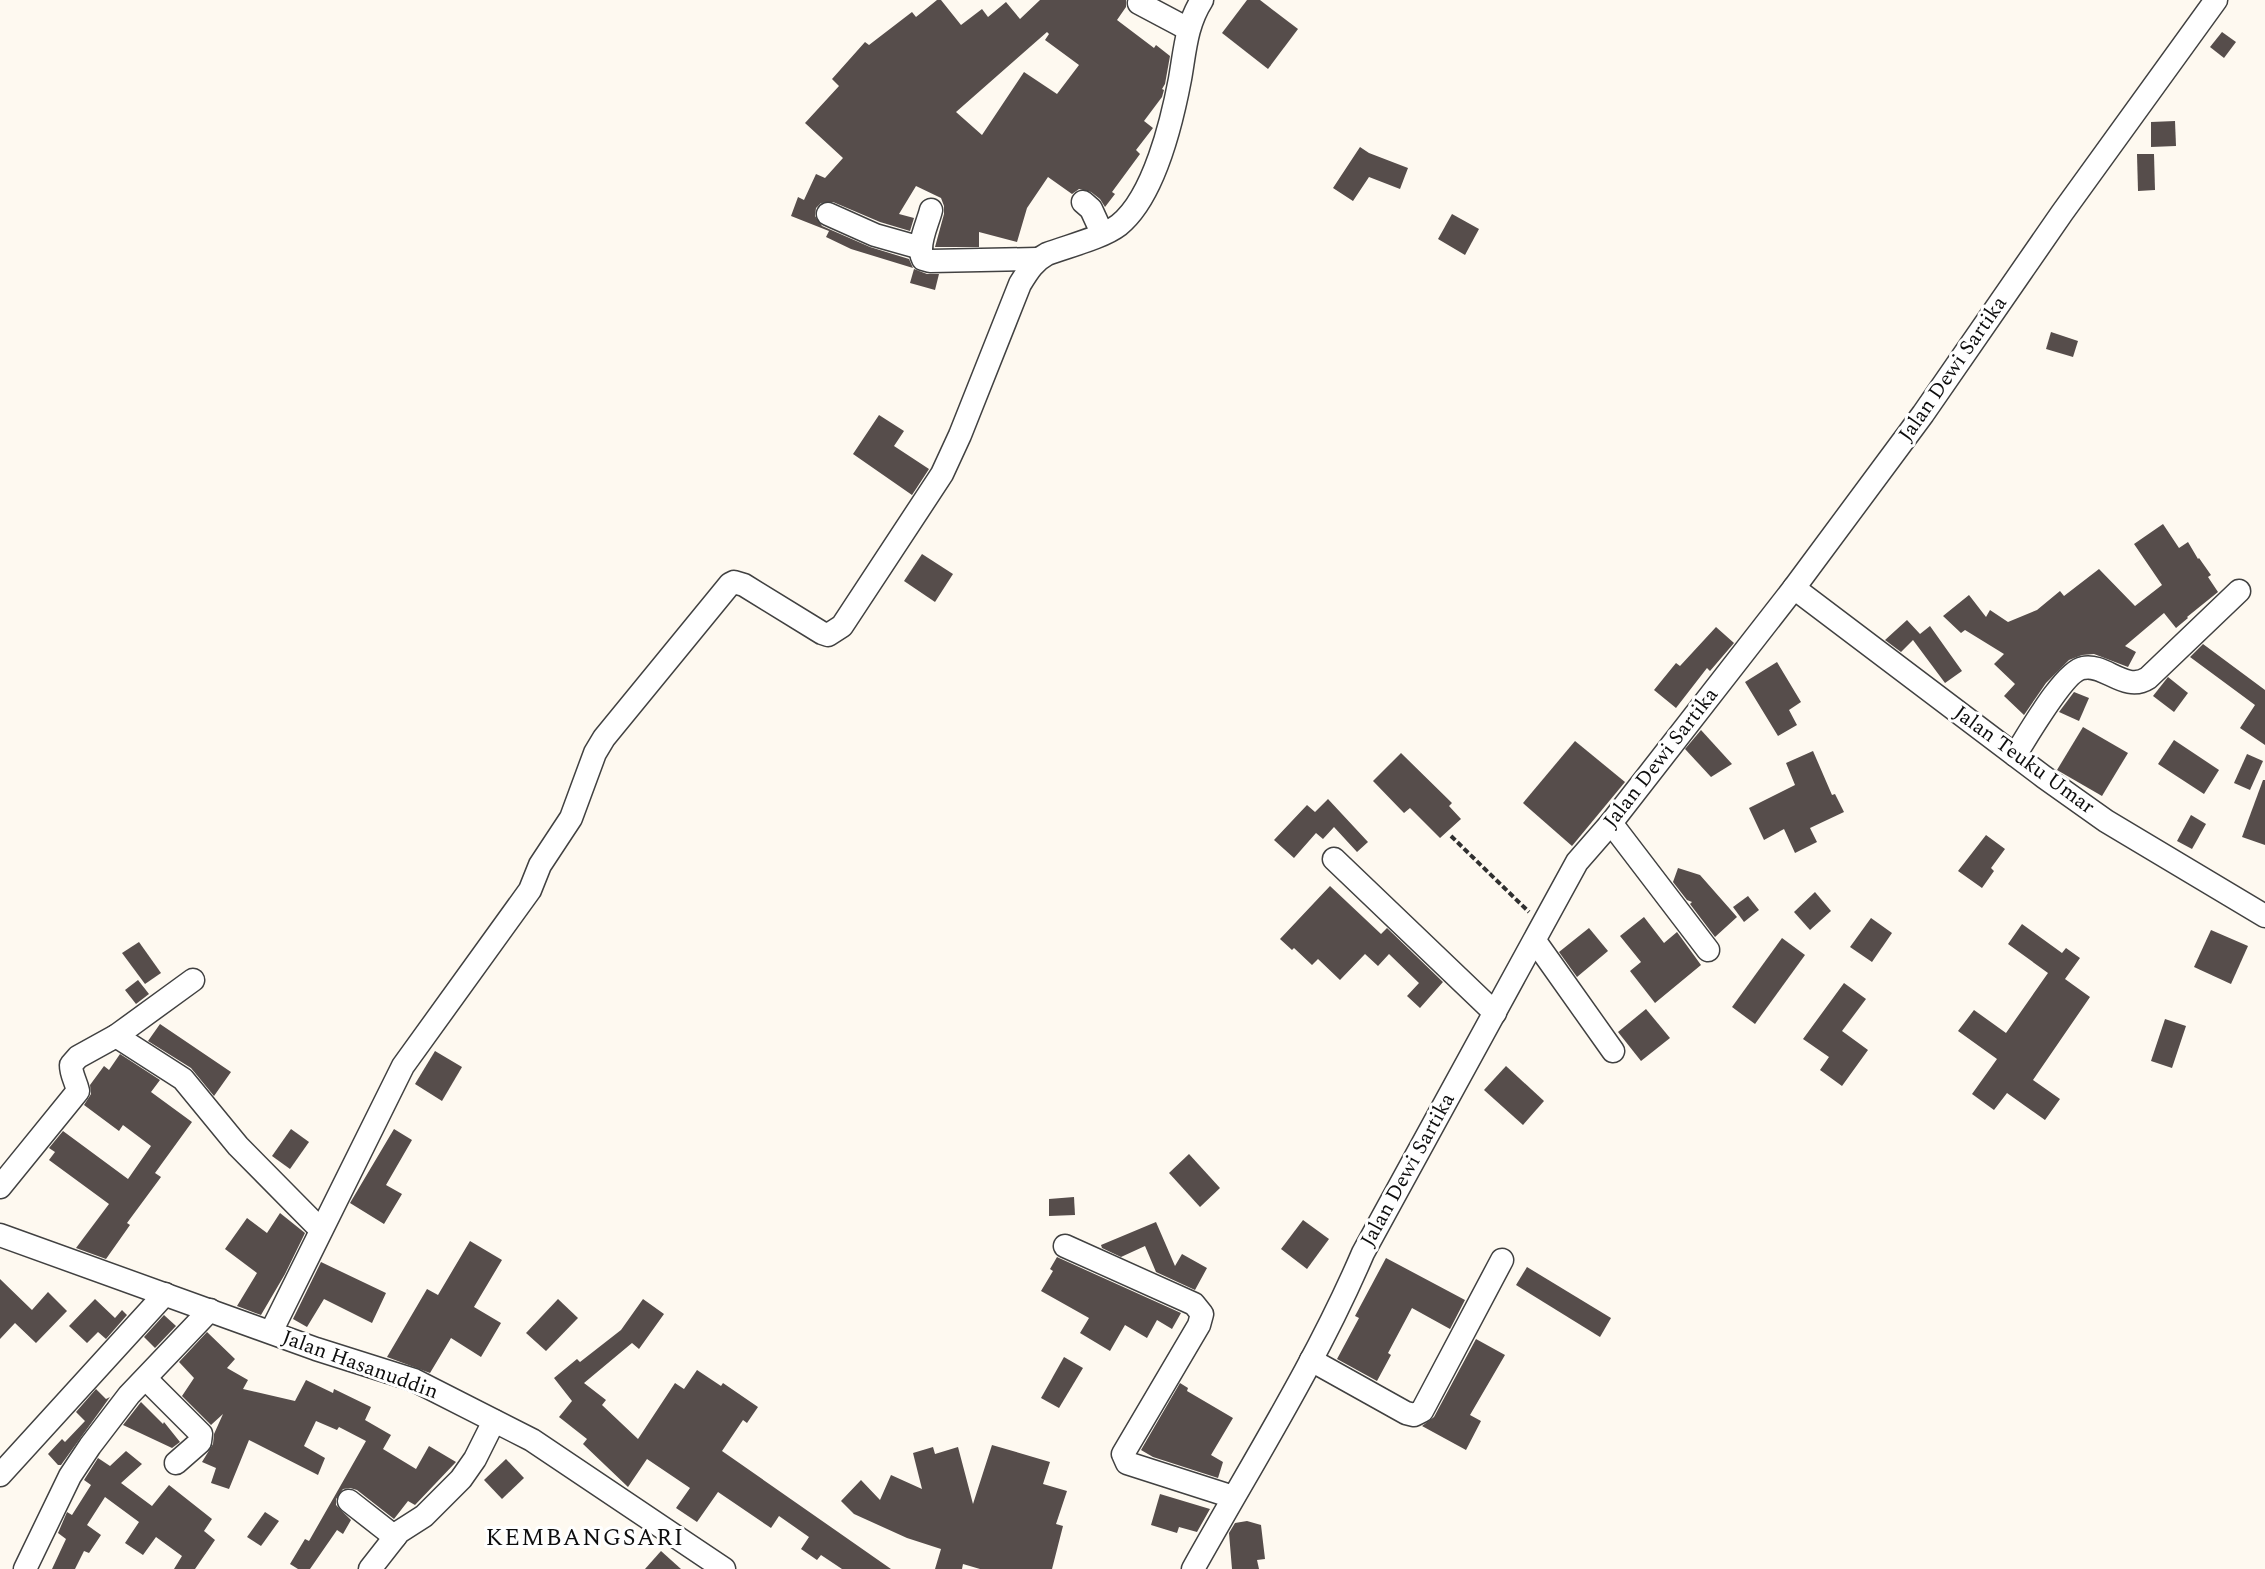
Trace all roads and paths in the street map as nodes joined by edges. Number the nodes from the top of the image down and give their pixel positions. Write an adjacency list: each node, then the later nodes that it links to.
1 (1202, 0): 4 (street)
2 (2216, 0): 11 (street, Jalan Dewi Sartika)
3 (1139, 3): 4 (street)
4 (1188, 29): 8 (street)
5 (1083, 202): 8 (street)
6 (931, 210): 9 (street)
7 (828, 214): 9 (street)
8 (1102, 233): 10 (street)
9 (921, 248): 10 (street)
10 (1037, 258): 25 (street)
11 (1794, 588): 13 (street, Jalan Teuku Umar); 14 (street, Jalan Dewi Sartika)
12 (2239, 591): 13 (street)
13 (2015, 755): 17 (street, Jalan Teuku Umar)
14 (1611, 823): 18 (street, Jalan Dewi Sartika); 19 (street)
15 (1451, 836): 18 (path)
16 (1334, 859): 21 (street)
17 (2265, 916)
18 (1538, 933): 21 (street, Jalan Dewi Sartika); 23 (street)
19 (1708, 950)
20 (193, 980): 22 (street)
21 (1495, 1013): 32 (street, Jalan Dewi Sartika)
22 (116, 1036): 24 (street); 25 (street)
23 (1613, 1051)
24 (0, 1186)
25 (321, 1230): 31 (street)
26 (0, 1235): 29 (street, Jalan Hasanuddin)
27 (1065, 1246): 37 (street)
28 (1502, 1260): 32 (street)
29 (165, 1294): 30 (street, Jalan Hasanuddin); 36 (street)
30 (210, 1310): 31 (street, Jalan Hasanuddin); 33 (street)
31 (271, 1332): 34 (street, Jalan Hasanuddin)
32 (1311, 1360): 37 (street, Jalan Dewi Sartika)
33 (146, 1379): 35 (street); 40 (street)
34 (494, 1421): 39 (street); 42 (street, Jalan Hasanuddin)
35 (176, 1463)
36 (0, 1474)
37 (1233, 1497): 43 (street, Jalan Dewi Sartika)
38 (349, 1501): 39 (street)
39 (395, 1537): 41 (street)
40 (32, 1565)
41 (370, 1569)
42 (724, 1569)
43 (1193, 1569)

